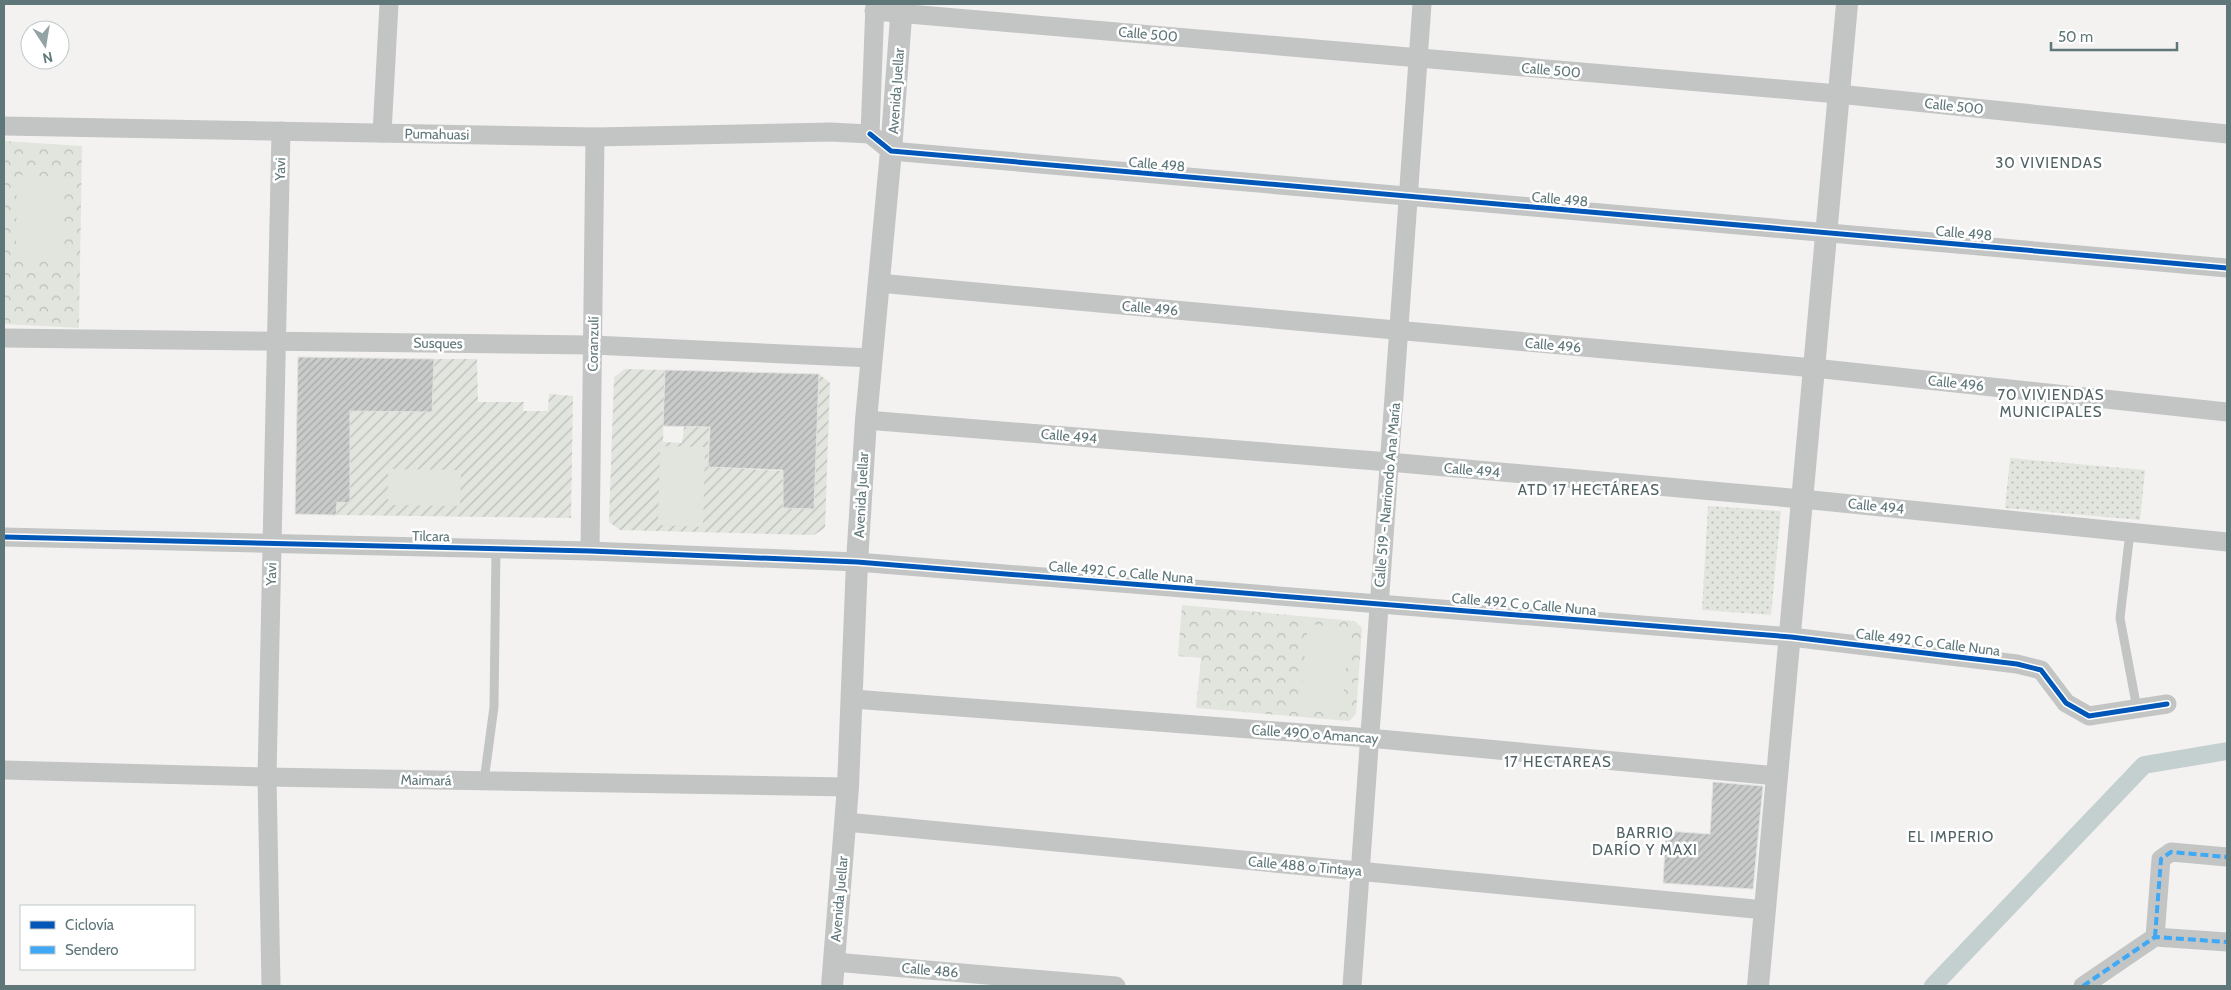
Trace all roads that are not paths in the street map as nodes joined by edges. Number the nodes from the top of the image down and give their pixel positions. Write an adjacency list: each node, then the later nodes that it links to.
1 (389, 4): 10 (street)
2 (1422, 4): 6 (street, Calle 519 - Narriondo Ana María)
3 (1847, 4): 7 (street)
4 (874, 7): 5 (street, Calle 500); 11 (street)
5 (902, 8): 6 (street, Calle 500); 14 (street, Avenida Juellar)
6 (1419, 58): 7 (street, Calle 500); 15 (street, Calle 519 - Narriondo Ana María)
7 (1838, 94): 12 (street, Calle 500); 16 (street)
8 (4, 126): 9 (street, Pumahuasi)
9 (280, 131): 10 (street, Pumahuasi); 21 (street, Yavi)
10 (382, 133): 13 (street, Pumahuasi)
11 (870, 134): 13 (street, Pumahuasi); 14 (street)
12 (2227, 134)
13 (595, 137): 22 (street, Coranzulí)
14 (891, 151): 15 (street, Calle 498); 18 (street, Avenida Juellar)
15 (1408, 198): 16 (street, Calle 498); 19 (street, Calle 519 - Narriondo Ana María)
16 (1828, 232): 17 (street, Calle 498); 24 (street)
17 (2227, 268)
18 (878, 284): 19 (street, Calle 496); 23 (street, Avenida Juellar)
19 (1400, 331): 24 (street, Calle 496); 27 (street, Calle 519 - Narriondo Ana María)
20 (4, 338): 21 (street, Susques)
21 (276, 341): 22 (street, Susques); 32 (street, Yavi)
22 (593, 345): 23 (street, Susques); 34 (street, Coranzulí)
23 (871, 358): 26 (street, Avenida Juellar)
24 (1814, 368): 25 (street, Calle 496); 28 (street)
25 (2227, 412)
26 (866, 420): 27 (street, Calle 494); 35 (street, Avenida Juellar)
27 (1389, 462): 28 (street, Calle 494); 36 (street, Calle 519 - Narriondo Ana María)
28 (1802, 499): 29 (street, Calle 494); 37 (street)
29 (2130, 532): 31 (street, Calle 494); 40 (lane)
30 (4, 537): 32 (street, Tilcara)
31 (2227, 542)
32 (271, 545): 33 (street, Tilcara); 44 (street, Yavi)
33 (496, 549): 34 (street, Tilcara); 45 (lane)
34 (590, 551): 35 (street, Tilcara)
35 (857, 562): 36 (street, Calle 492 C o Calle Nuna); 38 (street, Avenida Juellar)
36 (1378, 604): 37 (street, Calle 492 C o Calle Nuna); 41 (street, Calle 519 - Narriondo Ana María)
37 (1791, 637): 40 (street, Calle 492 C o Calle Nuna); 43 (street)
38 (853, 699): 41 (street, Calle 490 o Amancay); 46 (street, Avenida Juellar)
39 (2167, 704): 40 (street, Calle 492 C o Calle Nuna)
40 (2137, 709)
41 (1369, 738): 43 (street, Calle 490 o Amancay); 49 (street, Calle 519 - Narriondo Ana María)
42 (4, 770): 44 (street, Maimará)
43 (1777, 776): 50 (street)
44 (267, 777): 45 (street, Maimará); 54 (street, Yavi)
45 (484, 781): 46 (street, Maimará)
46 (848, 787): 47 (street, Avenida Juellar)
47 (846, 822): 49 (street, Calle 488 o Tintaya); 53 (street, Avenida Juellar)
48 (2227, 857): 51 (street)
49 (1361, 871): 50 (street, Calle 488 o Tintaya); 57 (street, Calle 519 - Narriondo Ana María)
50 (1765, 910): 58 (street)
51 (2155, 937): 52 (street); 59 (street)
52 (2227, 942)
53 (834, 962): 55 (street, Avenida Juellar); 56 (street, Calle 486)
54 (271, 986)
55 (832, 986)
56 (1116, 986)
57 (1352, 986)
58 (1758, 986)
59 (2083, 986)

